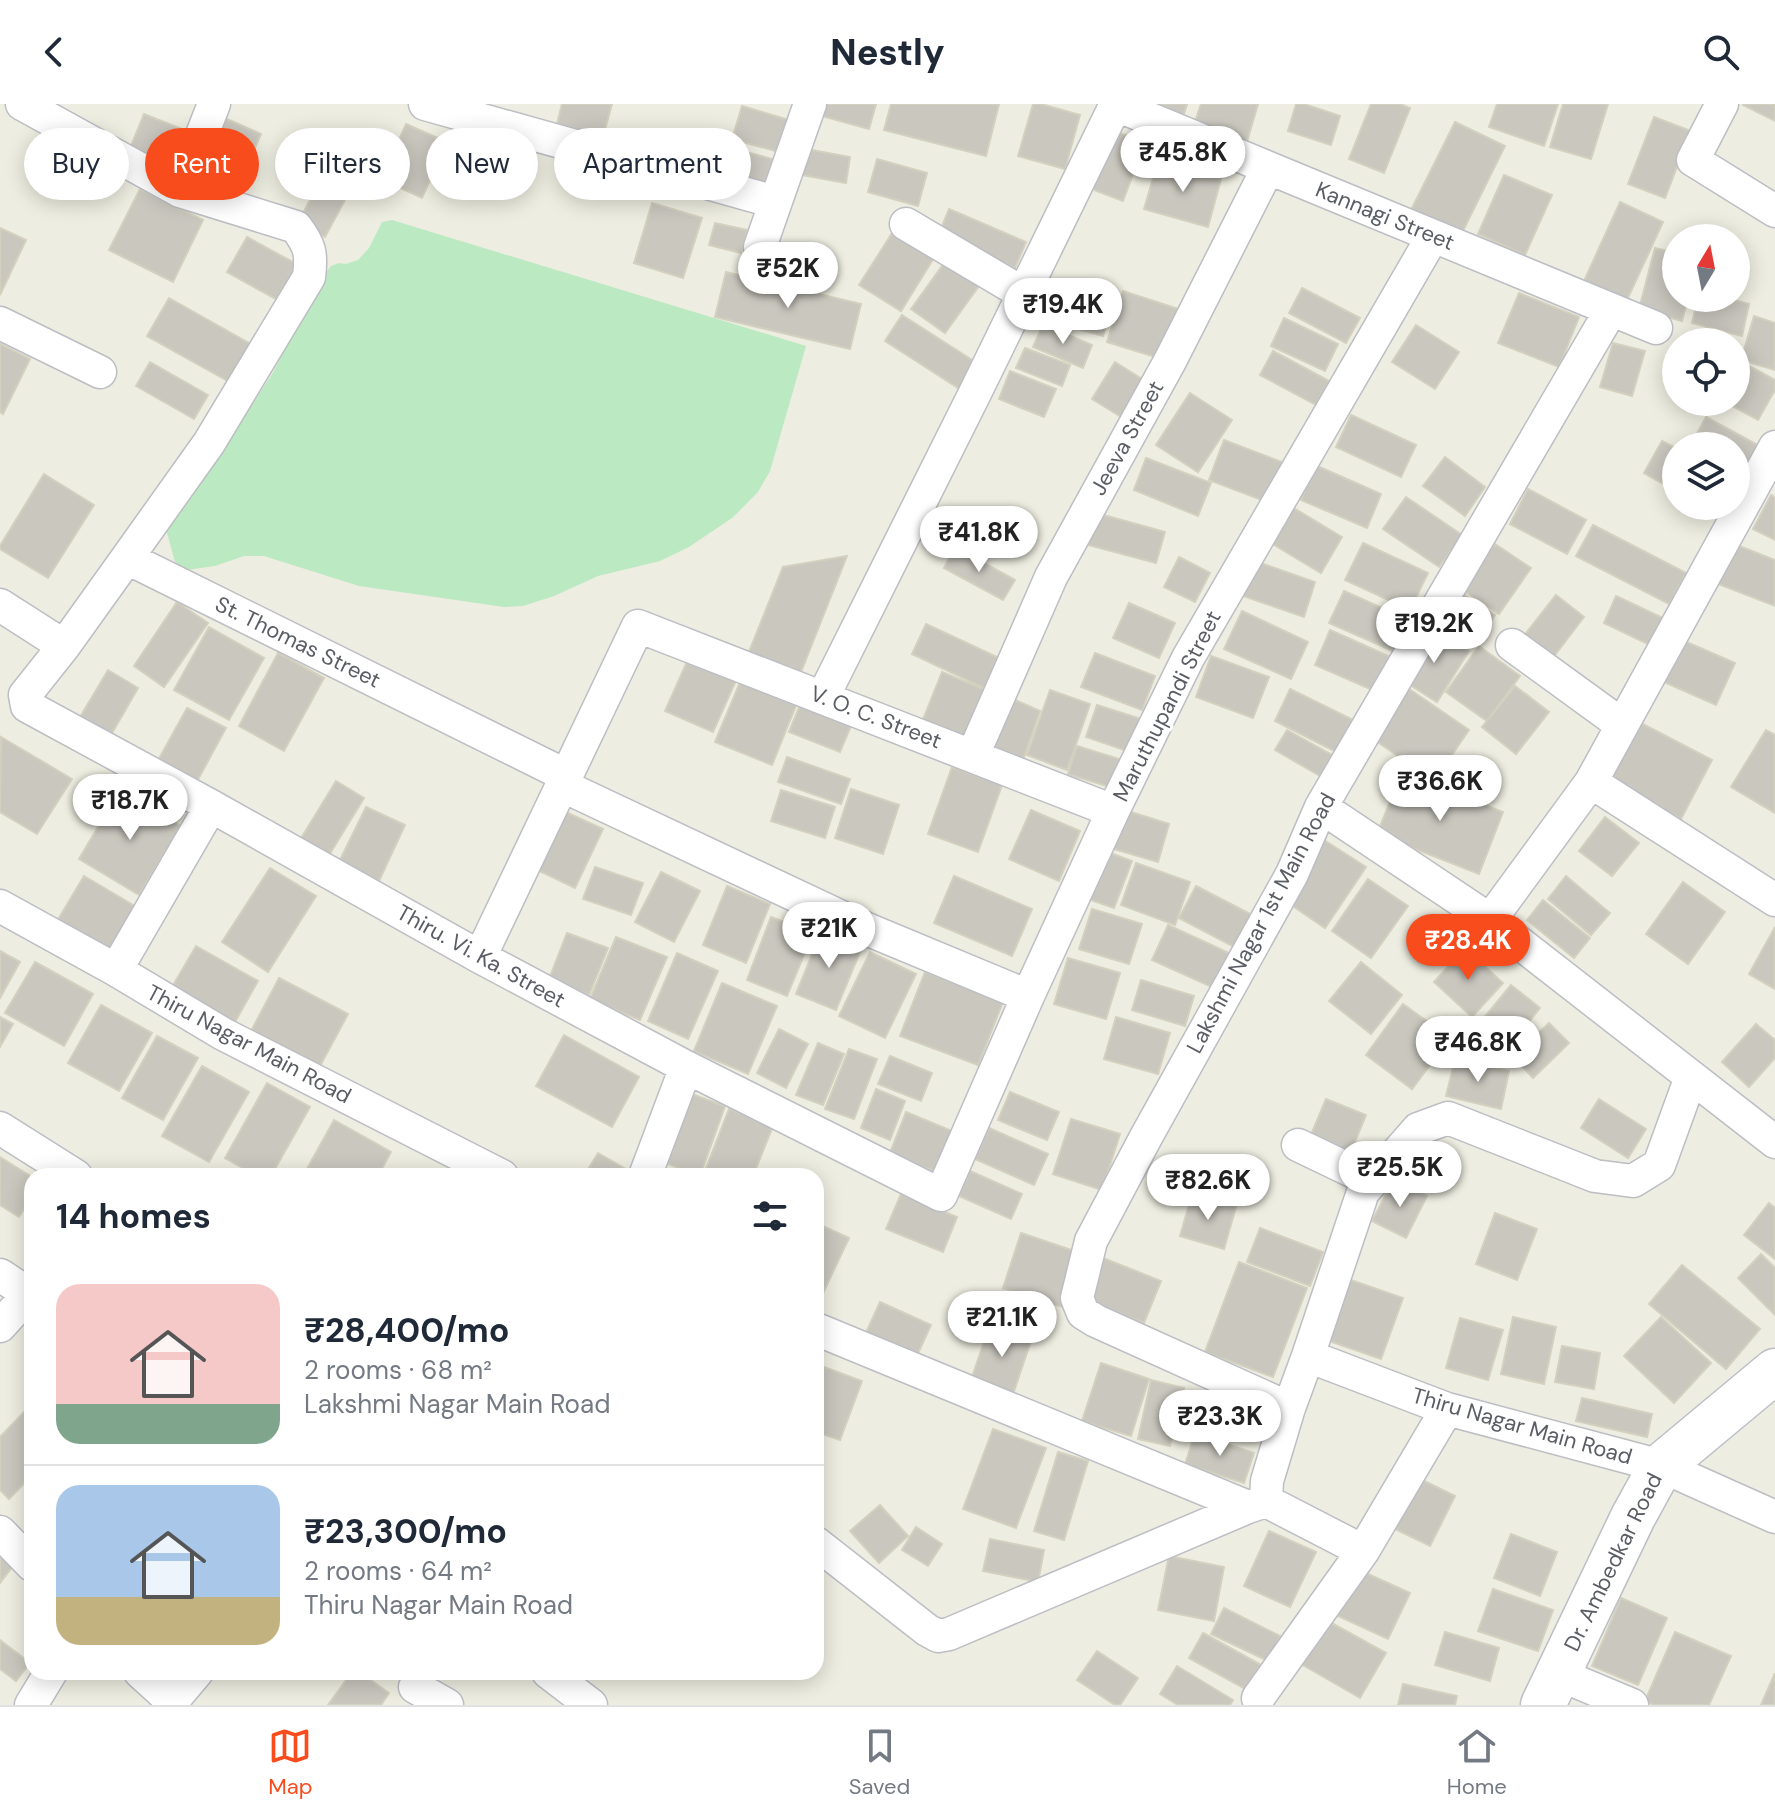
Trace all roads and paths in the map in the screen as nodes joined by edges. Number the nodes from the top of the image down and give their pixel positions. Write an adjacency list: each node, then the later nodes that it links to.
1 (22, 104): 9 (street)
2 (214, 104): 7 (street)
3 (425, 104): 11 (street)
4 (810, 104): 11 (street)
5 (1115, 104): 8 (street, Kannagi Street); 16 (street)
6 (1713, 106): 12 (street)
7 (205, 128)
8 (1268, 168): 14 (street, Kannagi Street); 28 (street, Jeeva Street)
9 (145, 172)
10 (209, 200): 22 (street)
11 (775, 202): 15 (street)
12 (1775, 211)
13 (906, 224): 16 (street)
14 (1433, 236): 17 (street, Kannagi Street); 33 (street, Maruthupandi Street)
15 (760, 247)
16 (1024, 294): 26 (street)
17 (1611, 310): 19 (street, Kannagi Street); 32 (street, Lakshmi Nagar 1st Main Road)
18 (0, 323): 20 (street)
19 (1656, 328)
20 (100, 372)
21 (1775, 447): 27 (street)
22 (127, 558): 25 (street); 29 (street, St. Thomas Street)
23 (0, 605): 25 (street)
24 (1512, 645): 27 (street)
25 (64, 646): 31 (street, Thiru. Vi. Ka. Street)
26 (823, 697): 28 (street, V. O. C. Street); 29 (street, V. O. C. Street)
27 (1622, 725): 30 (street)
28 (973, 755): 33 (street, V. O. C. Street)
29 (564, 780): 37 (street); 39 (street, St. Thomas Street)
30 (1591, 782): 34 (street); 36 (street)
31 (211, 806): 37 (street, Thiru. Vi. Ka. Street); 38 (street)
32 (1321, 807): 36 (street); 57 (street, Lakshmi Nagar 1st Main Road)
33 (1113, 811): 39 (street, Maruthupandi Street)
34 (1775, 900)
35 (0, 906): 38 (street, Thiru Nagar Main Road)
36 (1490, 920): 41 (street)
37 (480, 957): 40 (street, Thiru. Vi. Ka. Street)
38 (116, 970): 46 (street, Thiru Nagar Main Road)
39 (1028, 996): 49 (street, Maruthupandi Street)
40 (686, 1067): 47 (street); 49 (street, Thiru. Vi. Ka. Street)
41 (1691, 1077): 43 (street); 48 (street)
42 (0, 1128): 45 (street)
43 (1775, 1142)
44 (1298, 1145): 48 (street)
45 (63, 1168)
46 (486, 1168)
47 (648, 1168)
48 (1373, 1181): 55 (street)
49 (941, 1195)
50 (0, 1275): 51 (street)
51 (24, 1291)
52 (24, 1300): 53 (street)
53 (0, 1326)
54 (824, 1332): 60 (street)
55 (1308, 1356): 57 (street); 58 (street, Thiru Nagar Main Road)
56 (1775, 1371): 59 (street, Dr. Ambedkar Road)
57 (1289, 1408): 60 (street)
58 (1447, 1409): 59 (street, Thiru Nagar Main Road); 64 (street)
59 (1661, 1466): 61 (street, Thiru Nagar Main Road); 71 (street, Dr. Ambedkar Road)
60 (1257, 1504): 63 (street); 64 (street)
61 (1775, 1517)
62 (0, 1532): 65 (street)
63 (824, 1549)
64 (1363, 1551): 72 (street)
65 (24, 1557)
66 (46, 1680): 74 (street)
67 (148, 1680): 73 (street)
68 (190, 1680): 73 (street)
69 (558, 1680): 76 (street)
70 (415, 1687): 75 (street)
71 (1550, 1689): 77 (street)
72 (1258, 1698)
73 (170, 1703)
74 (31, 1705)
75 (447, 1705)
76 (591, 1705)
77 (1632, 1705)

